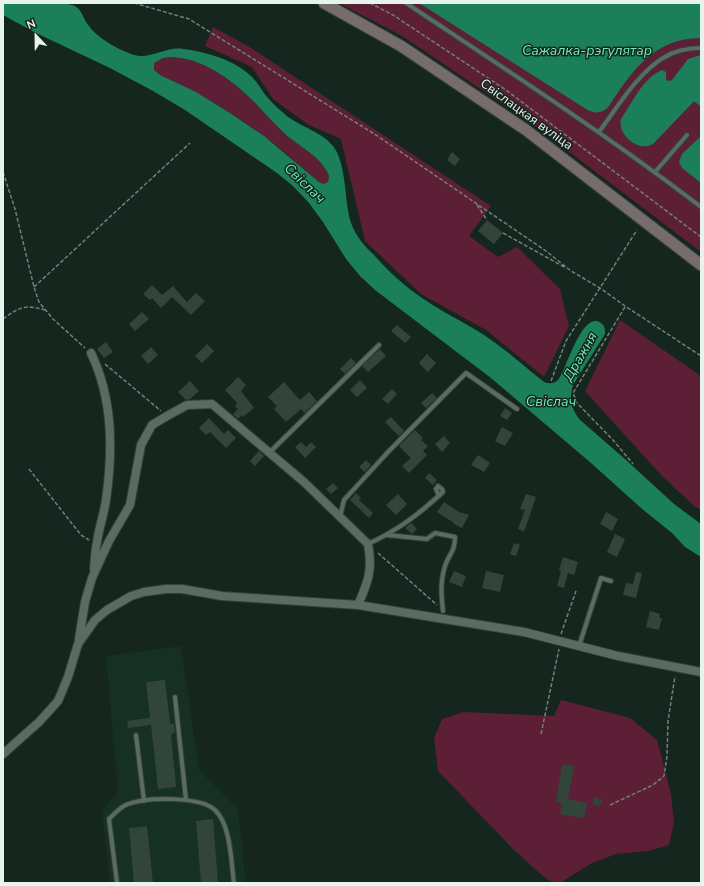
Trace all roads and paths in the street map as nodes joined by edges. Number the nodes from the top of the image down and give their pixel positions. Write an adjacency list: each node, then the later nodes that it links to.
1 (134, 3): 11 (path)
2 (324, 3): 17 (main road, Свіслацкая вуліца)
3 (370, 3): 16 (path)
4 (406, 3): 6 (lane)
5 (701, 48): 6 (lane)
6 (599, 132): 10 (lane)
7 (687, 135): 10 (lane)
8 (190, 143): 9 (path)
9 (3, 172)
10 (655, 172): 12 (lane)
11 (476, 203): 13 (path); 18 (path)
12 (701, 207)
13 (487, 220)
14 (637, 230): 19 (path)
15 (503, 233): 18 (path)
16 (701, 237)
17 (701, 265)
18 (571, 271): 19 (path)
19 (600, 288): 20 (path); 26 (path)
20 (625, 306): 25 (path); 29 (path)
21 (45, 310): 22 (path)
22 (3, 320)
23 (379, 345): 28 (lane)
24 (91, 353): 34 (street)
25 (701, 356)
26 (550, 381)
27 (517, 409): 32 (lane)
28 (269, 453): 32 (street); 36 (street)
29 (633, 464)
30 (29, 469): 34 (path)
31 (438, 496): 33 (lane)
32 (340, 517): 35 (street)
33 (387, 535): 35 (lane); 40 (lane)
34 (97, 542): 36 (street)
35 (368, 544): 39 (street); 40 (path)
36 (92, 578): 42 (street)
37 (611, 581): 43 (lane)
38 (576, 591): 41 (path)
39 (358, 605): 41 (street); 42 (street)
40 (443, 611)
41 (559, 641): 43 (street); 47 (path)
42 (78, 644): 49 (street)
43 (578, 646): 44 (street)
44 (677, 668): 45 (street); 52 (path)
45 (701, 672)
46 (174, 697): 50 (lane)
47 (541, 734)
48 (136, 735): 51 (lane)
49 (3, 754)
50 (186, 800): 51 (lane); 54 (lane)
51 (144, 801): 53 (lane)
52 (610, 805)
53 (117, 883)
54 (234, 883)

